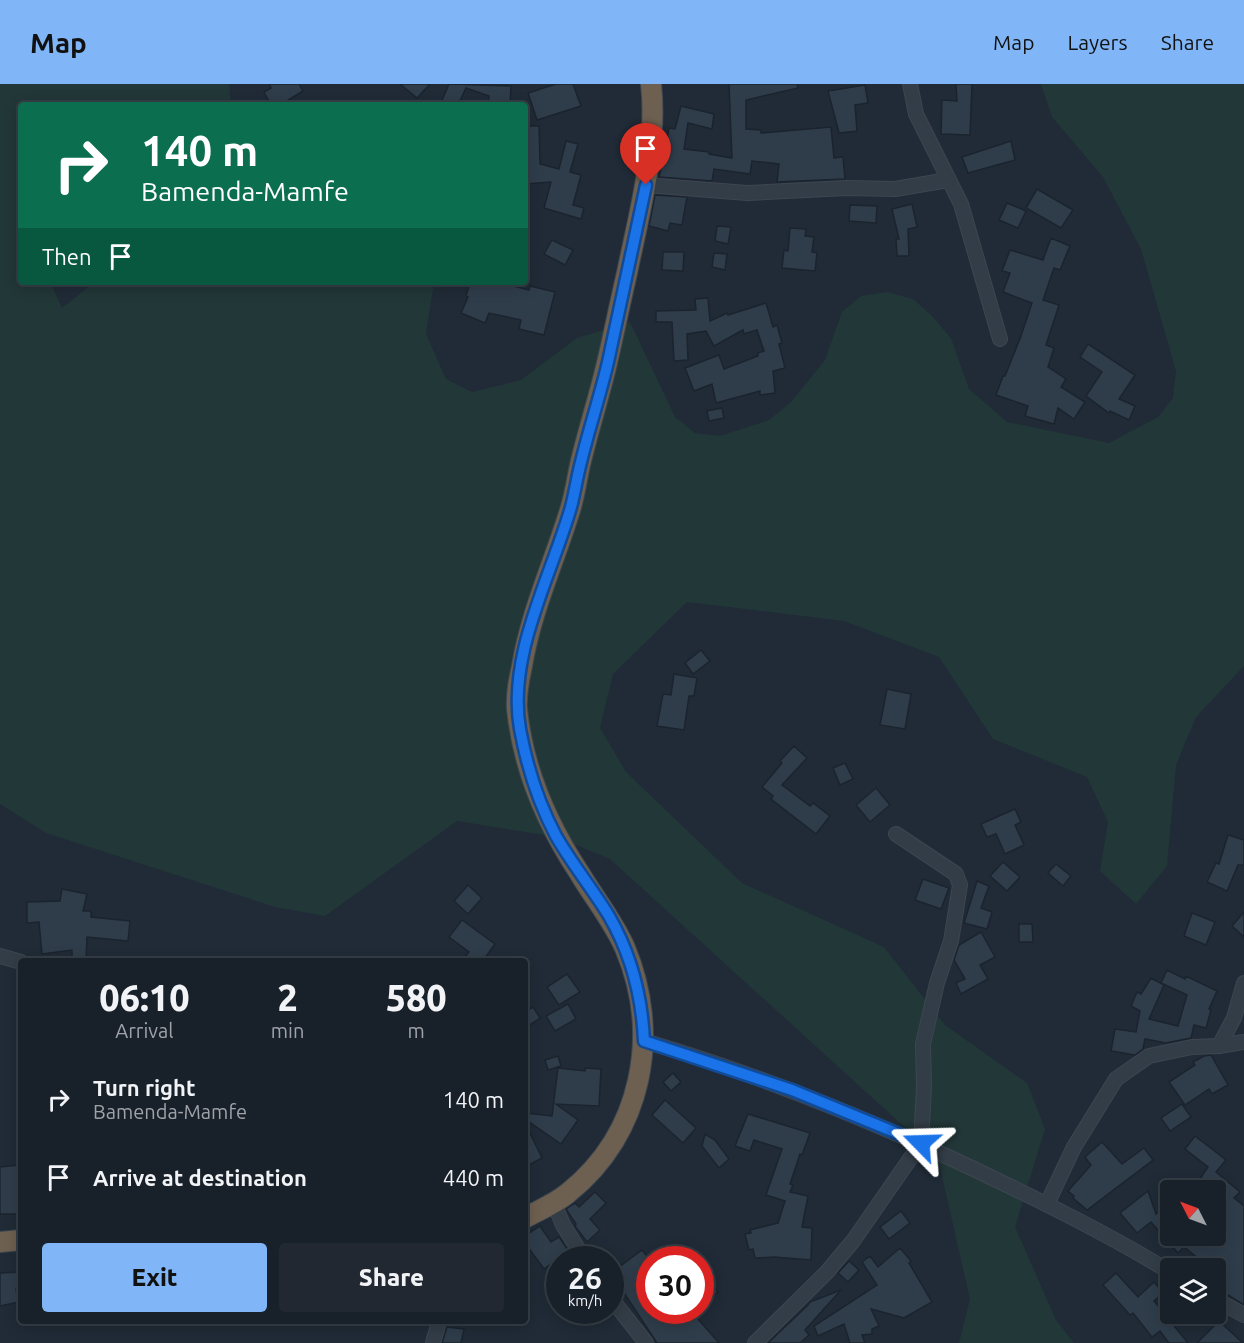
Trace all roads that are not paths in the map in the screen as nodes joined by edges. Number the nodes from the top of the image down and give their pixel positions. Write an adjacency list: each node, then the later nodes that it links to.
1 (651, 84): 4 (highway)
2 (910, 84): 3 (street)
3 (948, 180): 4 (street); 5 (street)
4 (646, 185): 10 (highway)
5 (1000, 339)
6 (897, 834): 13 (street)
7 (0, 956): 8 (street)
8 (18, 961)
9 (1244, 983): 12 (street)
10 (644, 1041): 13 (street); 14 (highway)
11 (1244, 1042): 12 (street)
12 (1220, 1046): 15 (street)
13 (921, 1143): 15 (street); 27 (street)
14 (554, 1203): 16 (highway); 19 (street)
15 (1047, 1204): 20 (street)
16 (528, 1216)
17 (18, 1240): 18 (highway)
18 (0, 1242)
19 (576, 1246)
20 (1160, 1266)
21 (1226, 1305): 23 (street)
22 (624, 1315): 26 (street)
23 (1244, 1315)
24 (438, 1324): 25 (street)
25 (433, 1343)
26 (646, 1343)
27 (755, 1343)

